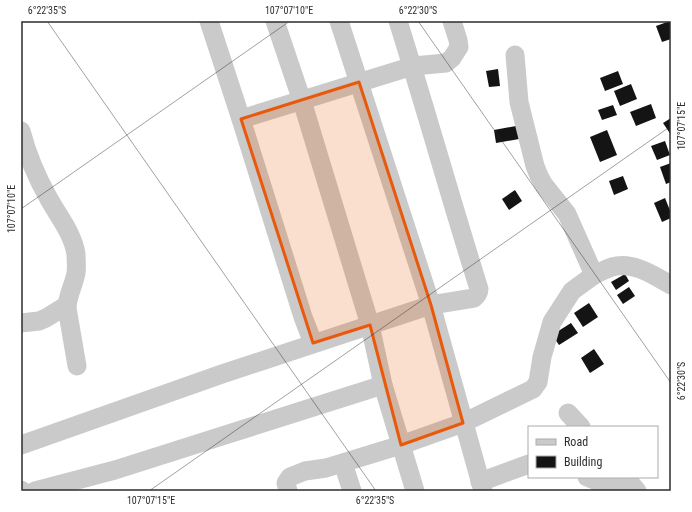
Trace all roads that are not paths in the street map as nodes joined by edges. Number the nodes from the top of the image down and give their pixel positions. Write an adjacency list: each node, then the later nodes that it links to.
1 (209, 21): 10 (street)
2 (274, 21): 9 (street)
3 (339, 21): 8 (street)
4 (398, 21): 7 (street)
5 (452, 21): 7 (street)
6 (515, 55): 12 (street)
7 (412, 66): 8 (street); 14 (street)
8 (359, 82): 9 (street); 14 (street)
9 (302, 101): 10 (street); 17 (street)
10 (241, 119): 18 (street)
11 (21, 131): 15 (street)
12 (594, 275): 13 (street); 21 (street)
13 (671, 285)
14 (431, 304): 17 (street); 21 (street)
15 (67, 305): 16 (street); 19 (street)
16 (21, 323)
17 (370, 325): 18 (street); 20 (street)
18 (313, 344): 22 (street)
19 (77, 366)
20 (383, 385): 23 (street); 29 (street)
21 (463, 423): 23 (street); 28 (street)
22 (21, 445)
23 (401, 445): 24 (street); 32 (street)
24 (343, 463): 30 (street); 31 (street)
25 (528, 464): 28 (street)
26 (589, 478): 33 (street)
27 (626, 478): 34 (street)
28 (481, 486)
29 (35, 491)
30 (288, 491)
31 (352, 491)
32 (416, 491)
33 (621, 491)
34 (637, 491)

